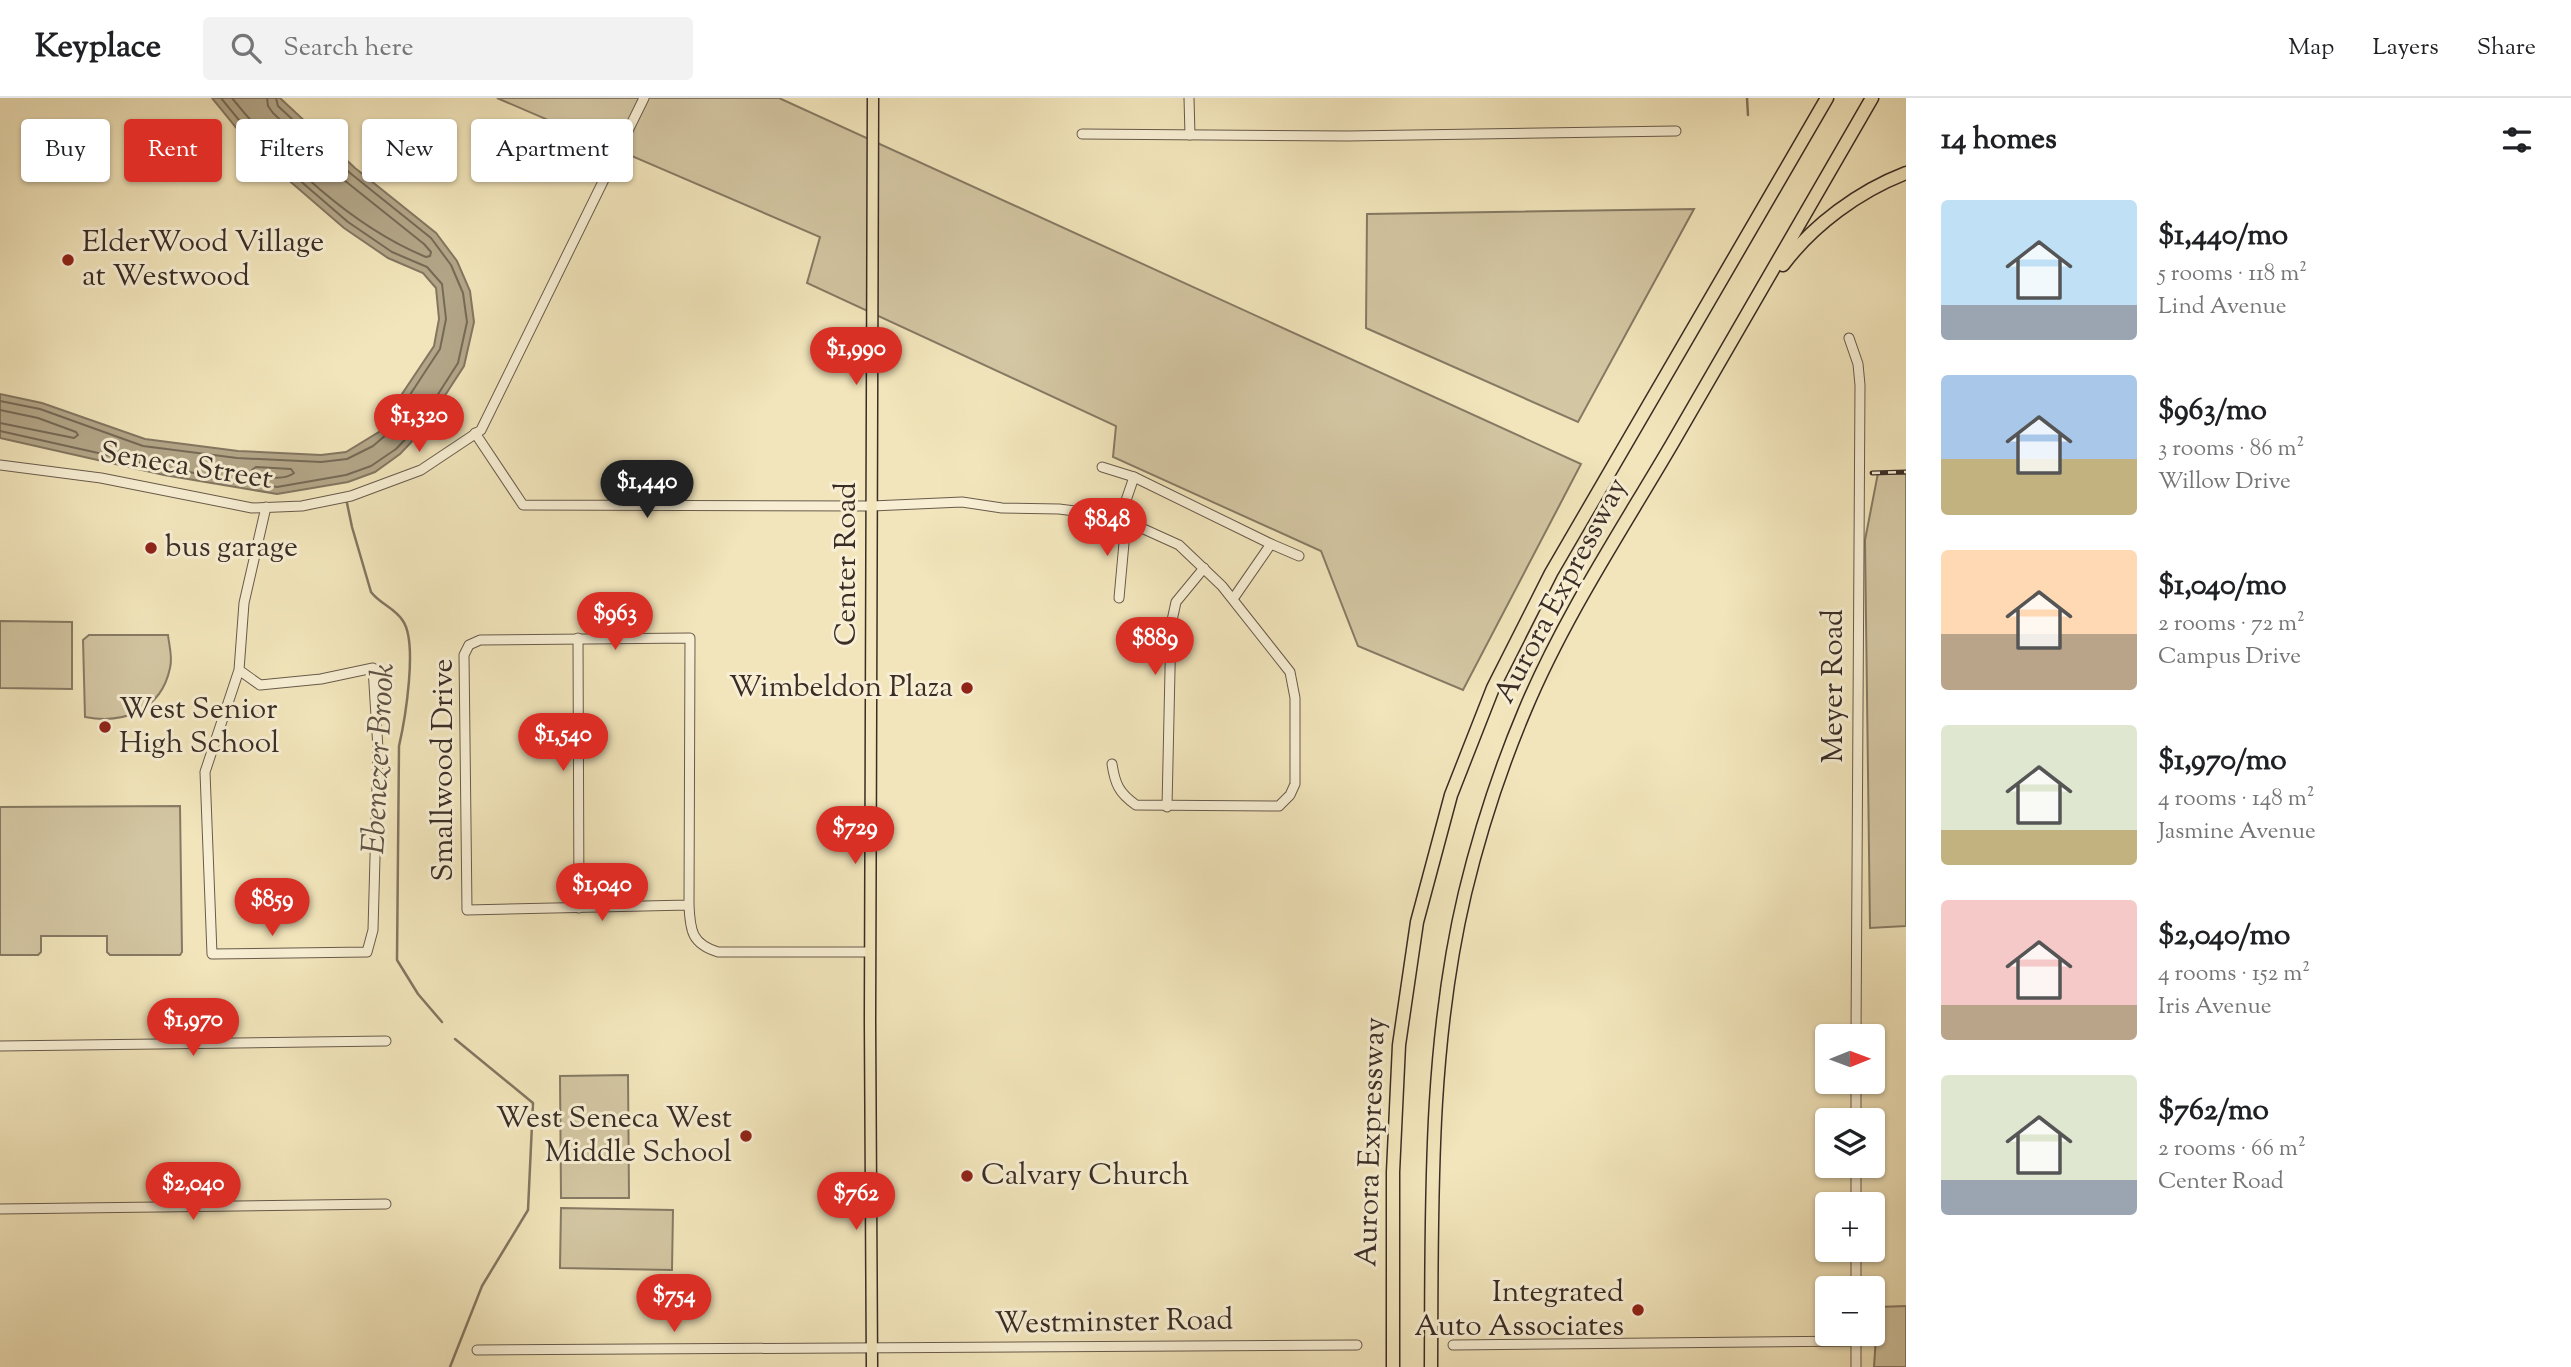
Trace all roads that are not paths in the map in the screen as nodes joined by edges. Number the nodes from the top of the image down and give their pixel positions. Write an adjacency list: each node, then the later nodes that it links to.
1 (644, 98): 14 (street, Seneca Street)
2 (873, 98): 18 (main road, Center Road)
3 (1189, 98): 10 (street)
4 (1820, 98): 8 (highway)
5 (1828, 98): 8 (highway, Aurora Expressway)
6 (1872, 98): 12 (highway, Aurora Expressway)
7 (1676, 131): 10 (street)
8 (1807, 133): 45 (highway, Aurora Expressway)
9 (1082, 134): 10 (street)
10 (1190, 135)
11 (1906, 173): 12 (highway)
12 (1749, 310): 46 (highway, Aurora Expressway)
13 (1849, 338): 33 (street, Meyer Road)
14 (475, 433): 18 (street); 19 (street, Seneca Street)
15 (0, 466): 19 (street, Seneca Street)
16 (1102, 467): 17 (street)
17 (1134, 477): 20 (street); 21 (street)
18 (872, 506): 20 (street); 32 (main road, Center Road)
19 (266, 507): 27 (street)
20 (1123, 519): 23 (street); 24 (street)
21 (1271, 544): 22 (street); 25 (street)
22 (1299, 556)
23 (1204, 568): 25 (street); 29 (street)
24 (1119, 598)
25 (1233, 599): 29 (street)
26 (578, 638): 30 (street); 31 (street); 31 (street, Smallwood Drive)
27 (239, 670): 27 (street)
28 (1112, 764): 29 (street)
29 (1167, 807)
30 (689, 905): 31 (street); 32 (street)
31 (579, 908)
32 (870, 952): 42 (main road, Center Road)
33 (1856, 1024)
34 (386, 1041): 35 (street)
35 (0, 1046)
36 (386, 1204): 37 (street)
37 (0, 1209)
38 (1815, 1338): 40 (street)
39 (1357, 1345): 42 (street, Westminster Road)
40 (1453, 1345)
41 (1856, 1346): 47 (street)
42 (872, 1349): 43 (street, Westminster Road); 44 (main road, Center Road)
43 (477, 1350)
44 (872, 1367)
45 (1393, 1367)
46 (1432, 1367)
47 (1856, 1367)

